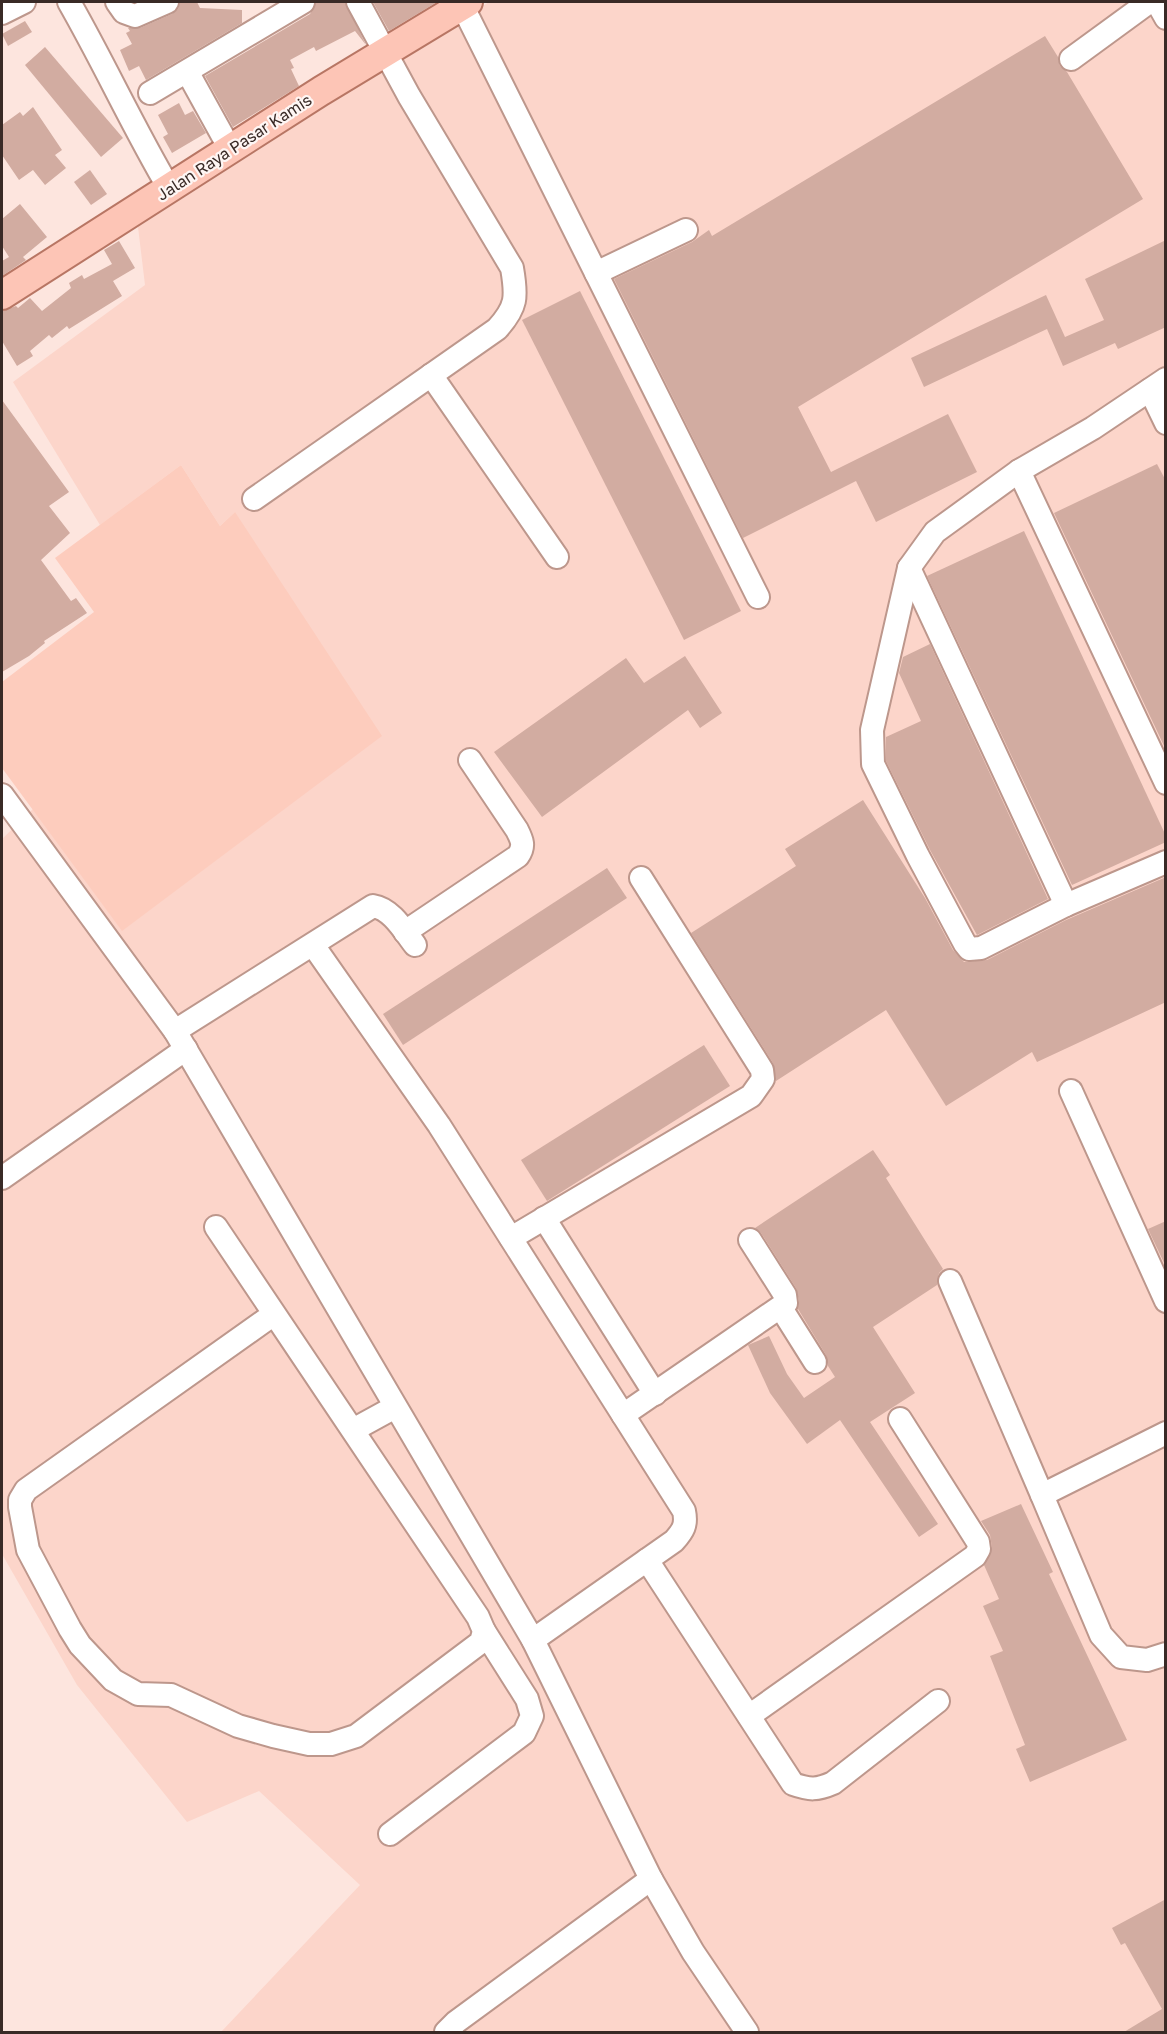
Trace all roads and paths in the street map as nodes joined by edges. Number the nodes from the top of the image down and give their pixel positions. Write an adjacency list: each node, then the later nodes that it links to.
1 (24, 2): 10 (street)
2 (69, 2): 17 (street)
3 (117, 2): 4 (street)
4 (167, 2)
5 (303, 2): 14 (street)
6 (358, 2): 12 (street)
7 (1149, 2): 13 (street)
8 (1157, 2): 11 (street)
9 (465, 3): 12 (main road, Jalan Raya Pasar Kamis); 19 (street)
10 (2, 13)
11 (1166, 18)
12 (385, 53): 16 (main road, Jalan Raya Pasar Kamis); 21 (street)
13 (1071, 59)
14 (188, 72): 15 (street); 16 (street)
15 (150, 93)
16 (230, 149): 17 (main road, Jalan Raya Pasar Kamis)
17 (168, 188): 20 (main road, Jalan Raya Pasar Kamis)
18 (686, 230): 19 (street)
19 (596, 273): 28 (street)
20 (2, 295)
21 (431, 375): 25 (street); 26 (street)
22 (1158, 384): 23 (street); 24 (street)
23 (1166, 423)
24 (1019, 471): 27 (street); 30 (street)
25 (254, 499)
26 (557, 557)
27 (909, 568): 34 (street); 34 (street)
28 (758, 597)
29 (470, 760): 35 (street)
30 (1166, 783)
31 (2, 795): 36 (street)
32 (1166, 862): 34 (street)
33 (641, 878): 39 (street)
34 (1066, 905)
35 (313, 945): 36 (street); 41 (street)
36 (181, 1040): 38 (street); 49 (street)
37 (1071, 1090): 44 (street)
38 (2, 1178)
39 (544, 1218): 41 (street); 48 (street)
40 (216, 1227): 46 (street)
41 (511, 1238): 50 (street)
42 (750, 1240): 45 (street)
43 (950, 1281): 54 (street)
44 (1166, 1301)
45 (781, 1308): 47 (street); 48 (street)
46 (274, 1314): 52 (street); 56 (street)
47 (815, 1362)
48 (655, 1394): 50 (street)
49 (395, 1407): 52 (street); 57 (street)
50 (623, 1415): 55 (street)
51 (900, 1419): 60 (street)
52 (353, 1431): 56 (street)
53 (1166, 1433): 54 (street)
54 (1042, 1495): 58 (street)
55 (647, 1560): 57 (street); 60 (street)
56 (484, 1630): 61 (street)
57 (534, 1640): 62 (street)
58 (1166, 1654)
59 (938, 1701): 60 (street)
60 (749, 1716)
61 (390, 1834)
62 (651, 1879): 63 (street); 64 (street)
63 (446, 2032)
64 (747, 2032)

